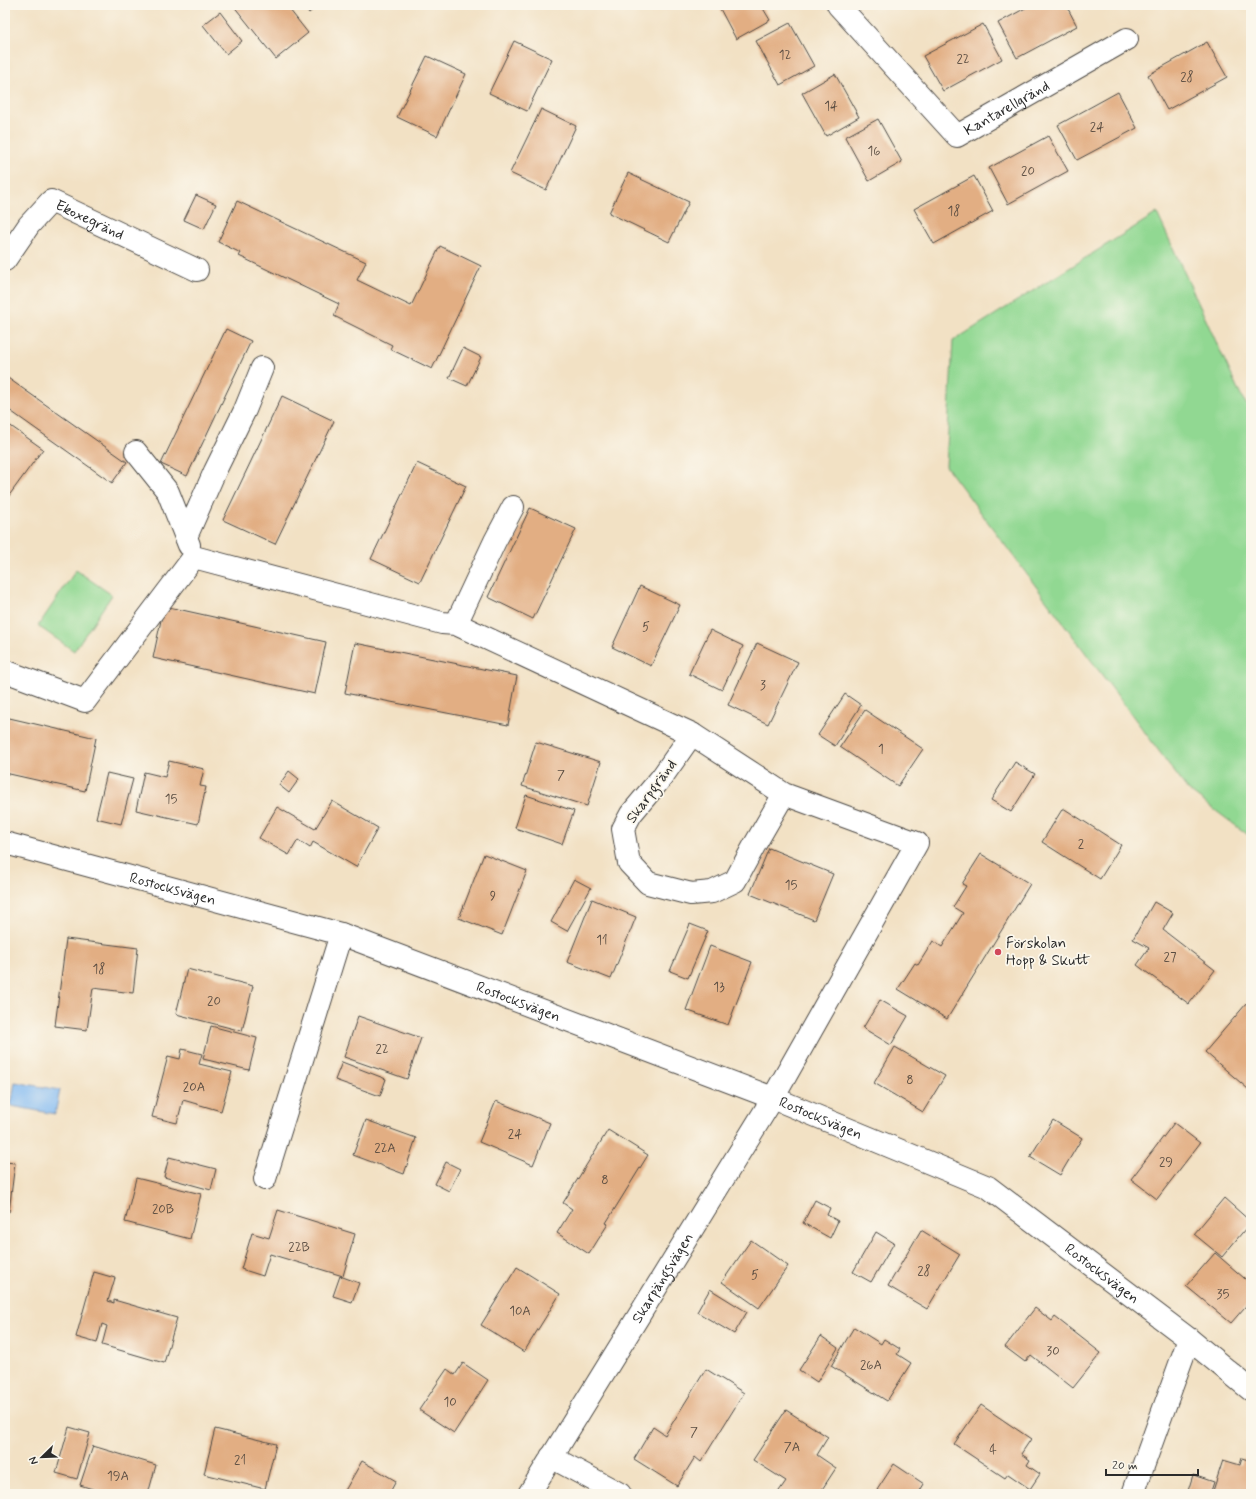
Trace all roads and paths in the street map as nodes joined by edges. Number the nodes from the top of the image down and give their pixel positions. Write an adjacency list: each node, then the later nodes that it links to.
1 (838, 5): 2 (street, Kantarellgränd)
2 (1127, 39)
3 (5, 260): 4 (street, Ekoxegränd)
4 (197, 270)
5 (262, 368): 8 (street)
6 (136, 452): 8 (street)
7 (513, 507): 10 (street)
8 (186, 537): 9 (street)
9 (194, 557): 10 (street); 11 (street)
10 (456, 624): 12 (street)
11 (5, 671)
12 (692, 734): 13 (street); 13 (street, Skarpgränd)
13 (784, 794): 16 (street)
14 (5, 843): 15 (street, Rostocksvägen)
15 (341, 934): 16 (street, Rostocksvägen); 17 (street)
16 (773, 1098): 18 (street, Rostocksvägen); 20 (street, Skarpängsvägen)
17 (265, 1179)
18 (1189, 1339): 19 (street, Rostocksvägen); 23 (street)
19 (1251, 1390)
20 (551, 1457): 21 (street, Skarpängsvägen); 22 (street)
21 (529, 1494)
22 (620, 1494)
23 (1133, 1494)

